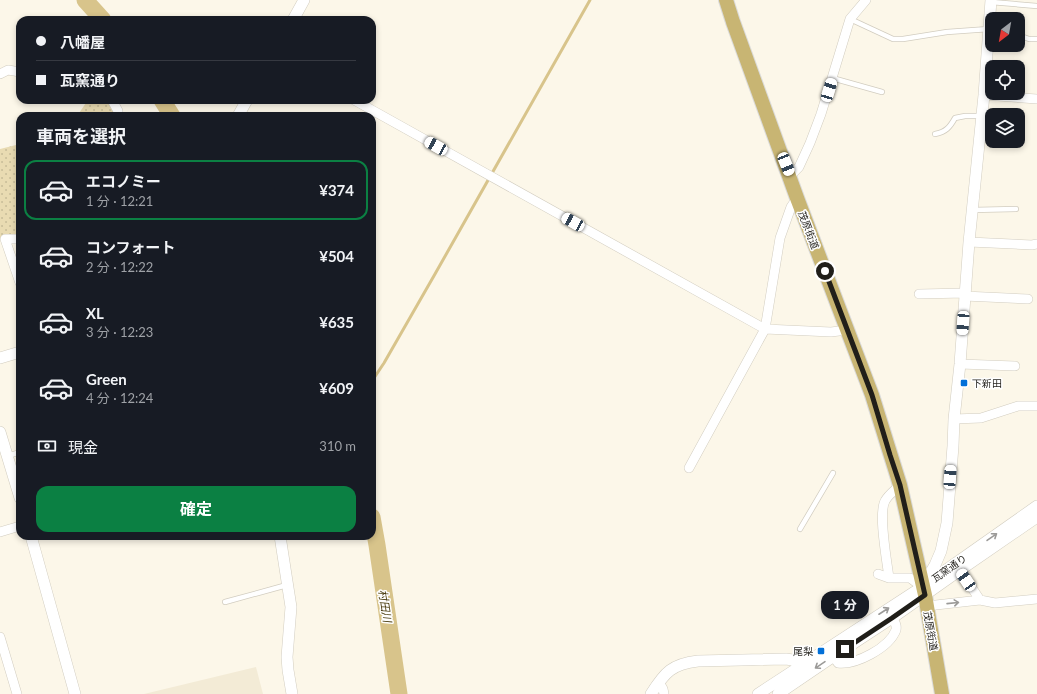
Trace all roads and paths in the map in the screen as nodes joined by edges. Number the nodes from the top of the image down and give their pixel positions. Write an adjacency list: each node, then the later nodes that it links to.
1 (304, 0): 7 (street)
2 (726, 0): 24 (main road, 茂原街道)
3 (866, 0): 8 (street)
4 (991, 1): 5 (lane); 6 (street)
5 (1037, 6)
6 (991, 12)
7 (295, 16)
8 (850, 19): 9 (lane); 15 (street)
9 (985, 29)
10 (1025, 38): 11 (lane)
11 (1037, 39)
12 (988, 52): 17 (street)
13 (16, 71): 14 (street)
14 (0, 74)
15 (832, 78): 16 (lane); 24 (street)
16 (882, 92)
17 (984, 95): 18 (street); 22 (street)
18 (1037, 99)
19 (361, 104): 21 (street)
20 (376, 112): 35 (street)
21 (376, 112)
22 (981, 116): 23 (lane); 27 (street)
23 (935, 134)
24 (790, 176): 25 (main road, 茂原街道)
25 (797, 198): 35 (street); 36 (main road, 茂原街道)
26 (1016, 209): 27 (lane)
27 (972, 210): 29 (street)
28 (16, 239): 31 (street)
29 (969, 242): 30 (street); 33 (street)
30 (1037, 244)
31 (16, 271)
32 (919, 294): 33 (street)
33 (965, 294): 34 (street); 39 (street)
34 (1028, 299)
35 (765, 329): 36 (street); 46 (street)
36 (847, 330): 49 (main road, 茂原街道)
37 (16, 353): 38 (street)
38 (0, 358)
39 (960, 364): 40 (street); 42 (street)
40 (1015, 366)
41 (1037, 406): 42 (street)
42 (954, 419): 61 (street)
43 (0, 432): 45 (street)
44 (16, 453): 45 (lane)
45 (7, 456): 48 (street)
46 (689, 468)
47 (833, 473): 53 (lane)
48 (16, 485)
49 (900, 485): 59 (street); 61 (main road, 茂原街道)
50 (1037, 506): 61 (street, 瓦窯通り, one-way to 50)
51 (1037, 517): 57 (street, 瓦窯通り)
52 (16, 527): 54 (street)
53 (800, 529)
54 (0, 532)
55 (32, 540): 71 (street)
56 (281, 540): 60 (street)
57 (960, 570): 61 (street, 瓦窯通り); 63 (street)
58 (878, 574): 59 (street)
59 (889, 578): 61 (street)
60 (288, 585): 64 (lane); 72 (street)
61 (924, 596): 63 (street, one-way to 63); 65 (street, 瓦窯通り); 68 (street, 瓦窯通り, one-way to 61); 77 (main road, 茂原街道)
62 (1037, 599): 63 (street)
63 (980, 600)
64 (225, 602)
65 (892, 618): 67 (street, 瓦窯通り); 67 (street)
66 (0, 637): 70 (street)
67 (833, 656): 76 (street, 瓦窯通り, one-way to 76)
68 (806, 662): 69 (street); 75 (street, 瓦窯通り)
69 (659, 682): 73 (street); 74 (street)
70 (17, 694)
71 (75, 694)
72 (292, 694)
73 (651, 694)
74 (664, 694)
75 (758, 694)
76 (778, 694)
77 (942, 694)

